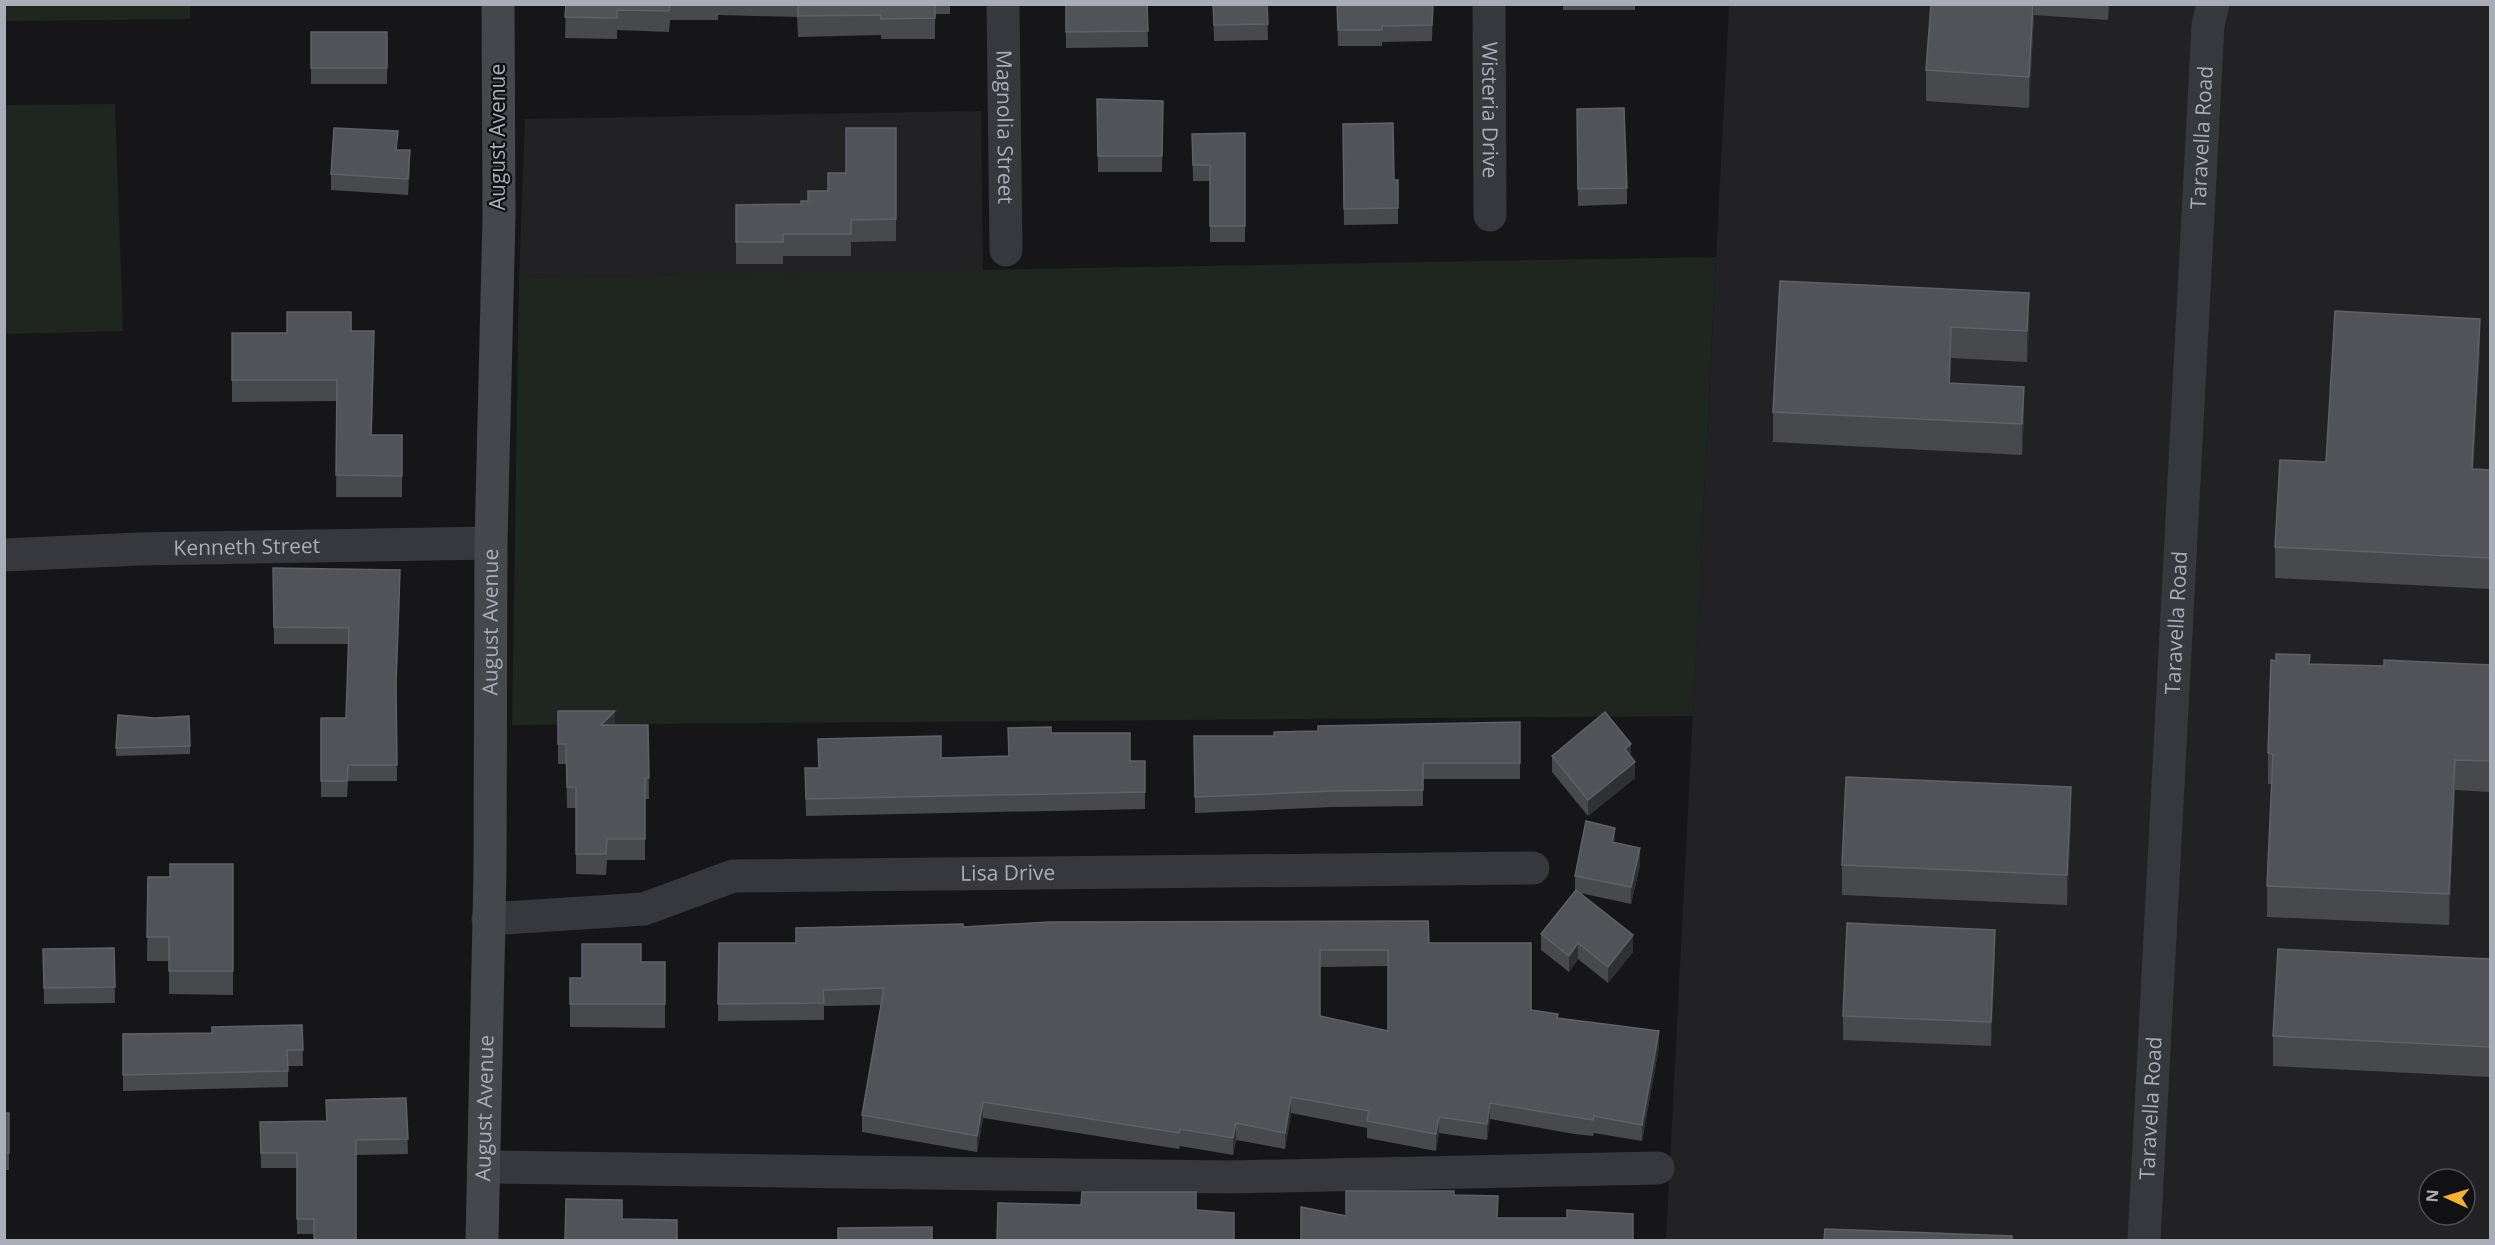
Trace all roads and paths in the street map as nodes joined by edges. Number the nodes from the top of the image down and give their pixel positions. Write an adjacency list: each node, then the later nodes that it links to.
1 (498, 4): 7 (street, August Avenue)
2 (1003, 4): 6 (street, Magnolia Street)
3 (1489, 4): 5 (street, Wisteria Drive)
4 (2213, 4): 14 (street, Taravella Road)
5 (1490, 215)
6 (1006, 250)
7 (491, 543): 8 (street, Kenneth Street); 10 (street, August Avenue)
8 (4, 555)
9 (1533, 868): 10 (street, Lisa Drive)
10 (488, 919): 11 (street, August Avenue)
11 (483, 1167): 12 (street); 13 (street, August Avenue)
12 (1658, 1168)
13 (482, 1240)
14 (2144, 1240)

